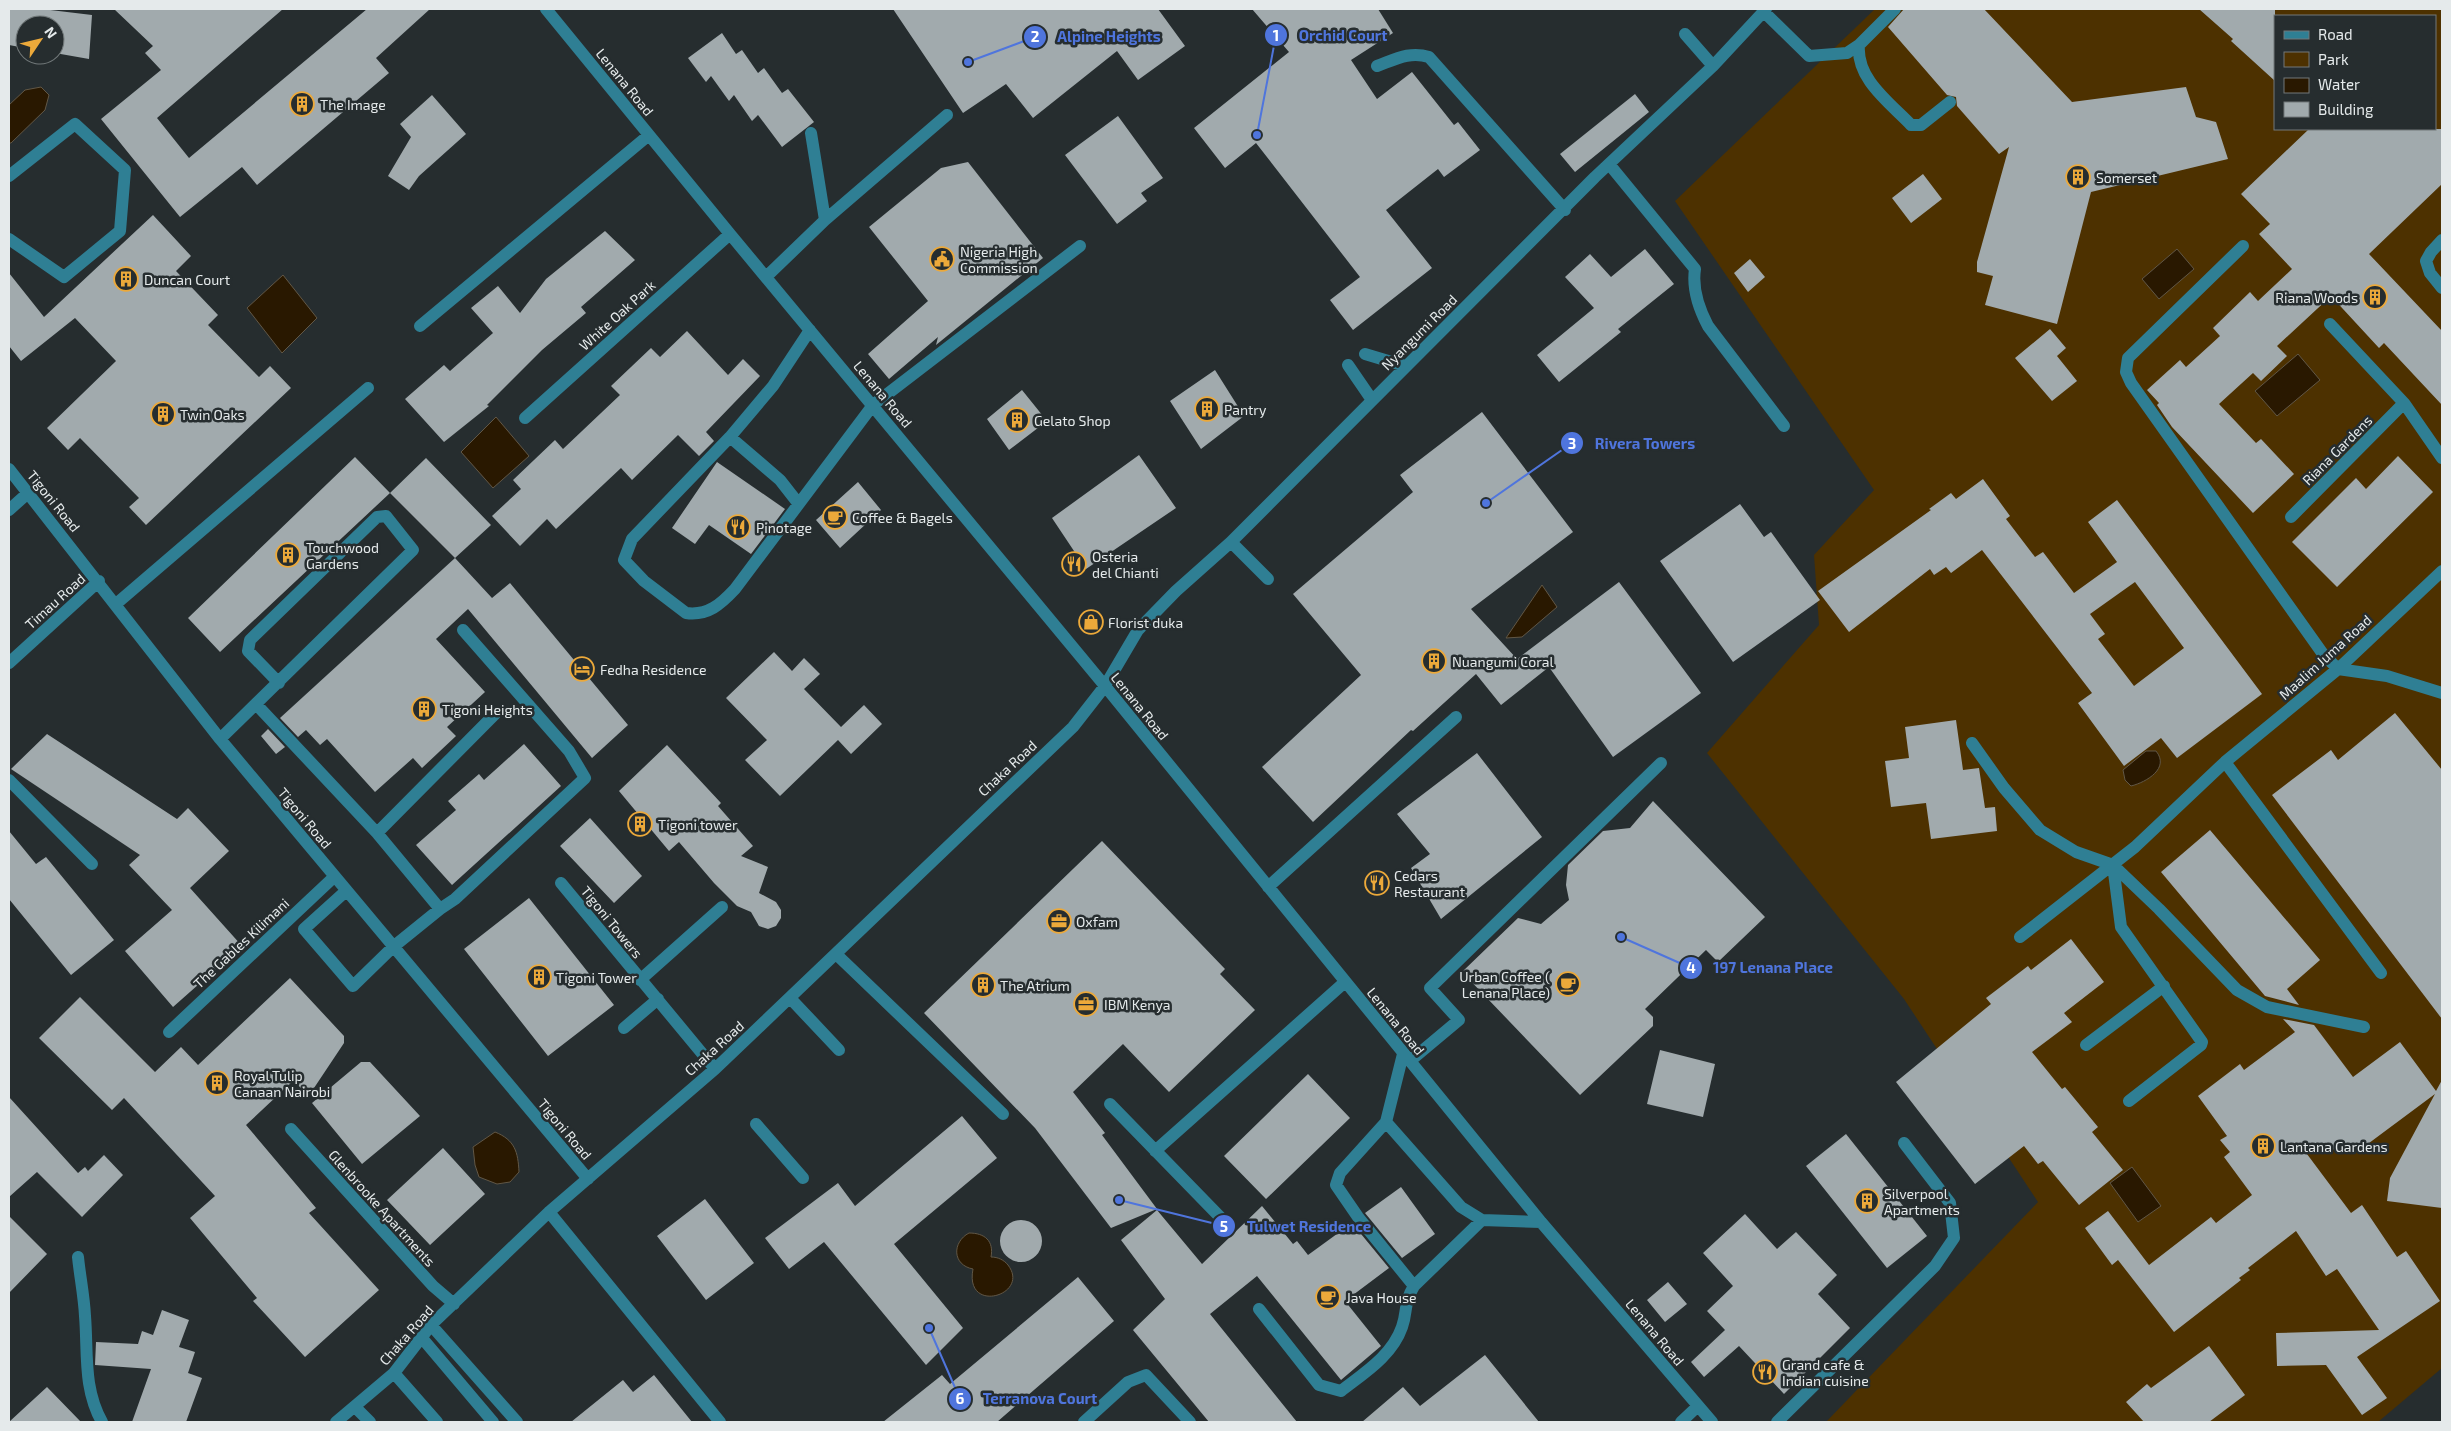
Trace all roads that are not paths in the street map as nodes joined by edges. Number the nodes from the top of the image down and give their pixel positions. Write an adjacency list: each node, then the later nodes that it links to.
1 (546, 9): 11 (street, Lenana Road)
2 (1895, 9): 5 (street)
3 (1765, 10): 5 (street); 7 (street, Nyangumi Road)
4 (1685, 34): 7 (street)
5 (1859, 45): 8 (street)
6 (1378, 66): 14 (street)
7 (1713, 66): 12 (street, Nyangumi Road)
8 (1950, 102)
9 (947, 116): 15 (street)
10 (811, 133): 15 (street)
11 (649, 135): 16 (street, Lenana Road); 24 (street)
12 (1609, 164): 14 (street, Nyangumi Road); 34 (street)
13 (9, 176): 17 (street)
14 (1565, 210): 28 (street, Nyangumi Road)
15 (825, 220): 21 (street)
16 (730, 234): 21 (street, Lenana Road); 33 (street, White Oak Park)
17 (9, 239)
18 (2442, 240): 22 (street)
19 (1080, 246): 32 (street)
20 (2243, 246): 49 (street)
21 (766, 277): 25 (street, Lenana Road)
22 (2442, 288)
23 (2330, 324): 31 (street)
24 (420, 326)
25 (810, 330): 32 (street, Lenana Road); 35 (street)
26 (1365, 354): 28 (street)
27 (1348, 365): 30 (street)
28 (1405, 366): 30 (street, Nyangumi Road)
29 (368, 388): 46 (street)
30 (1372, 400): 42 (street, Nyangumi Road)
31 (2404, 403): 36 (street); 41 (street, Riana Gardens)
32 (873, 406): 39 (street); 51 (street, Lenana Road)
33 (525, 418)
34 (1784, 426)
35 (730, 437): 39 (street); 39 (street)
36 (2442, 458)
37 (9, 469): 38 (street, Tigoni Road)
38 (28, 493): 40 (street); 45 (street, Tigoni Road)
39 (798, 504)
40 (9, 510)
41 (2291, 517)
42 (1231, 542): 44 (street); 51 (street, Nyangumi Road)
43 (2442, 571): 49 (street, Maalim Juma Road)
44 (1268, 579)
45 (99, 581): 46 (street, Tigoni Road); 48 (street, Timau Road)
46 (116, 604): 56 (street, Tigoni Road)
47 (463, 630): 69 (street)
48 (9, 663)
49 (2338, 669): 52 (street); 58 (street, Maalim Juma Road)
50 (279, 683): 50 (street); 53 (street)
51 (1105, 686): 66 (street, Lenana Road); 72 (street, Chaka Road)
52 (2442, 693)
53 (256, 704): 56 (street); 61 (street)
54 (496, 713): 61 (street)
55 (1456, 717): 66 (street)
56 (220, 739): 64 (street, Tigoni Road)
57 (1972, 743): 63 (street)
58 (2225, 762): 63 (street, Maalim Juma Road); 73 (street)
59 (1661, 763): 84 (street)
60 (9, 780): 62 (street)
61 (377, 833): 69 (street)
62 (92, 864)
63 (2113, 865): 70 (street, Maalim Juma Road); 76 (street); 79 (street)
64 (334, 877): 67 (street, Tigoni Road); 81 (street, The Gables Kilimani)
65 (561, 883): 74 (street, Tigoni Towers)
66 (1268, 887): 75 (street, Lenana Road)
67 (346, 891): 71 (street, Tigoni Road); 71 (street)
68 (722, 906): 74 (street, Tigoni Towers)
69 (440, 910): 71 (street)
70 (2020, 938)
71 (393, 947): 95 (street, Tigoni Road)
72 (836, 954): 77 (street, Chaka Road); 88 (street)
73 (2381, 973)
74 (640, 980): 78 (street, Tigoni Towers)
75 (1345, 982): 84 (street, Lenana Road); 93 (street)
76 (2164, 986): 82 (street); 86 (street)
77 (790, 998): 83 (street); 85 (street, Chaka Road)
78 (658, 999): 80 (street); 85 (street, Tigoni Towers)
79 (2364, 1026)
80 (624, 1028)
81 (169, 1032)
82 (2086, 1045)
83 (839, 1050)
84 (1407, 1058): 89 (street); 99 (street, Lenana Road)
85 (716, 1069): 95 (street, Chaka Road)
86 (2129, 1101)
87 (1110, 1104): 93 (street)
88 (1003, 1114)
89 (1386, 1122): 98 (street); 101 (street)
90 (756, 1124): 94 (street)
91 (291, 1129): 102 (street, Glenbrooke Apartments)
92 (1904, 1143): 120 (street)
93 (1155, 1151): 97 (street)
94 (803, 1178)
95 (588, 1179): 96 (street, Chaka Road)
96 (549, 1212): 102 (street, Chaka Road); 115 (street)
97 (1220, 1218)
98 (1482, 1220): 99 (street); 101 (street)
99 (1541, 1222): 107 (street, Lenana Road)
100 (78, 1258): 109 (street)
101 (1414, 1286): 103 (street)
102 (454, 1304): 104 (street, Chaka Road)
103 (1259, 1309)
104 (431, 1325): 105 (street, Chaka Road); 114 (street)
105 (422, 1338): 106 (street, Chaka Road); 113 (street)
106 (394, 1373): 108 (street, Chaka Road); 112 (street)
107 (1698, 1406): 118 (street); 119 (street, Lenana Road)
108 (355, 1407): 110 (street, Chaka Road); 111 (street)
109 (102, 1422)
110 (336, 1422)
111 (370, 1422)
112 (437, 1422)
113 (493, 1422)
114 (517, 1422)
115 (720, 1422)
116 (1084, 1422): 117 (street)
117 (1190, 1422)
118 (1681, 1422)
119 (1712, 1422)
120 (1777, 1422)

